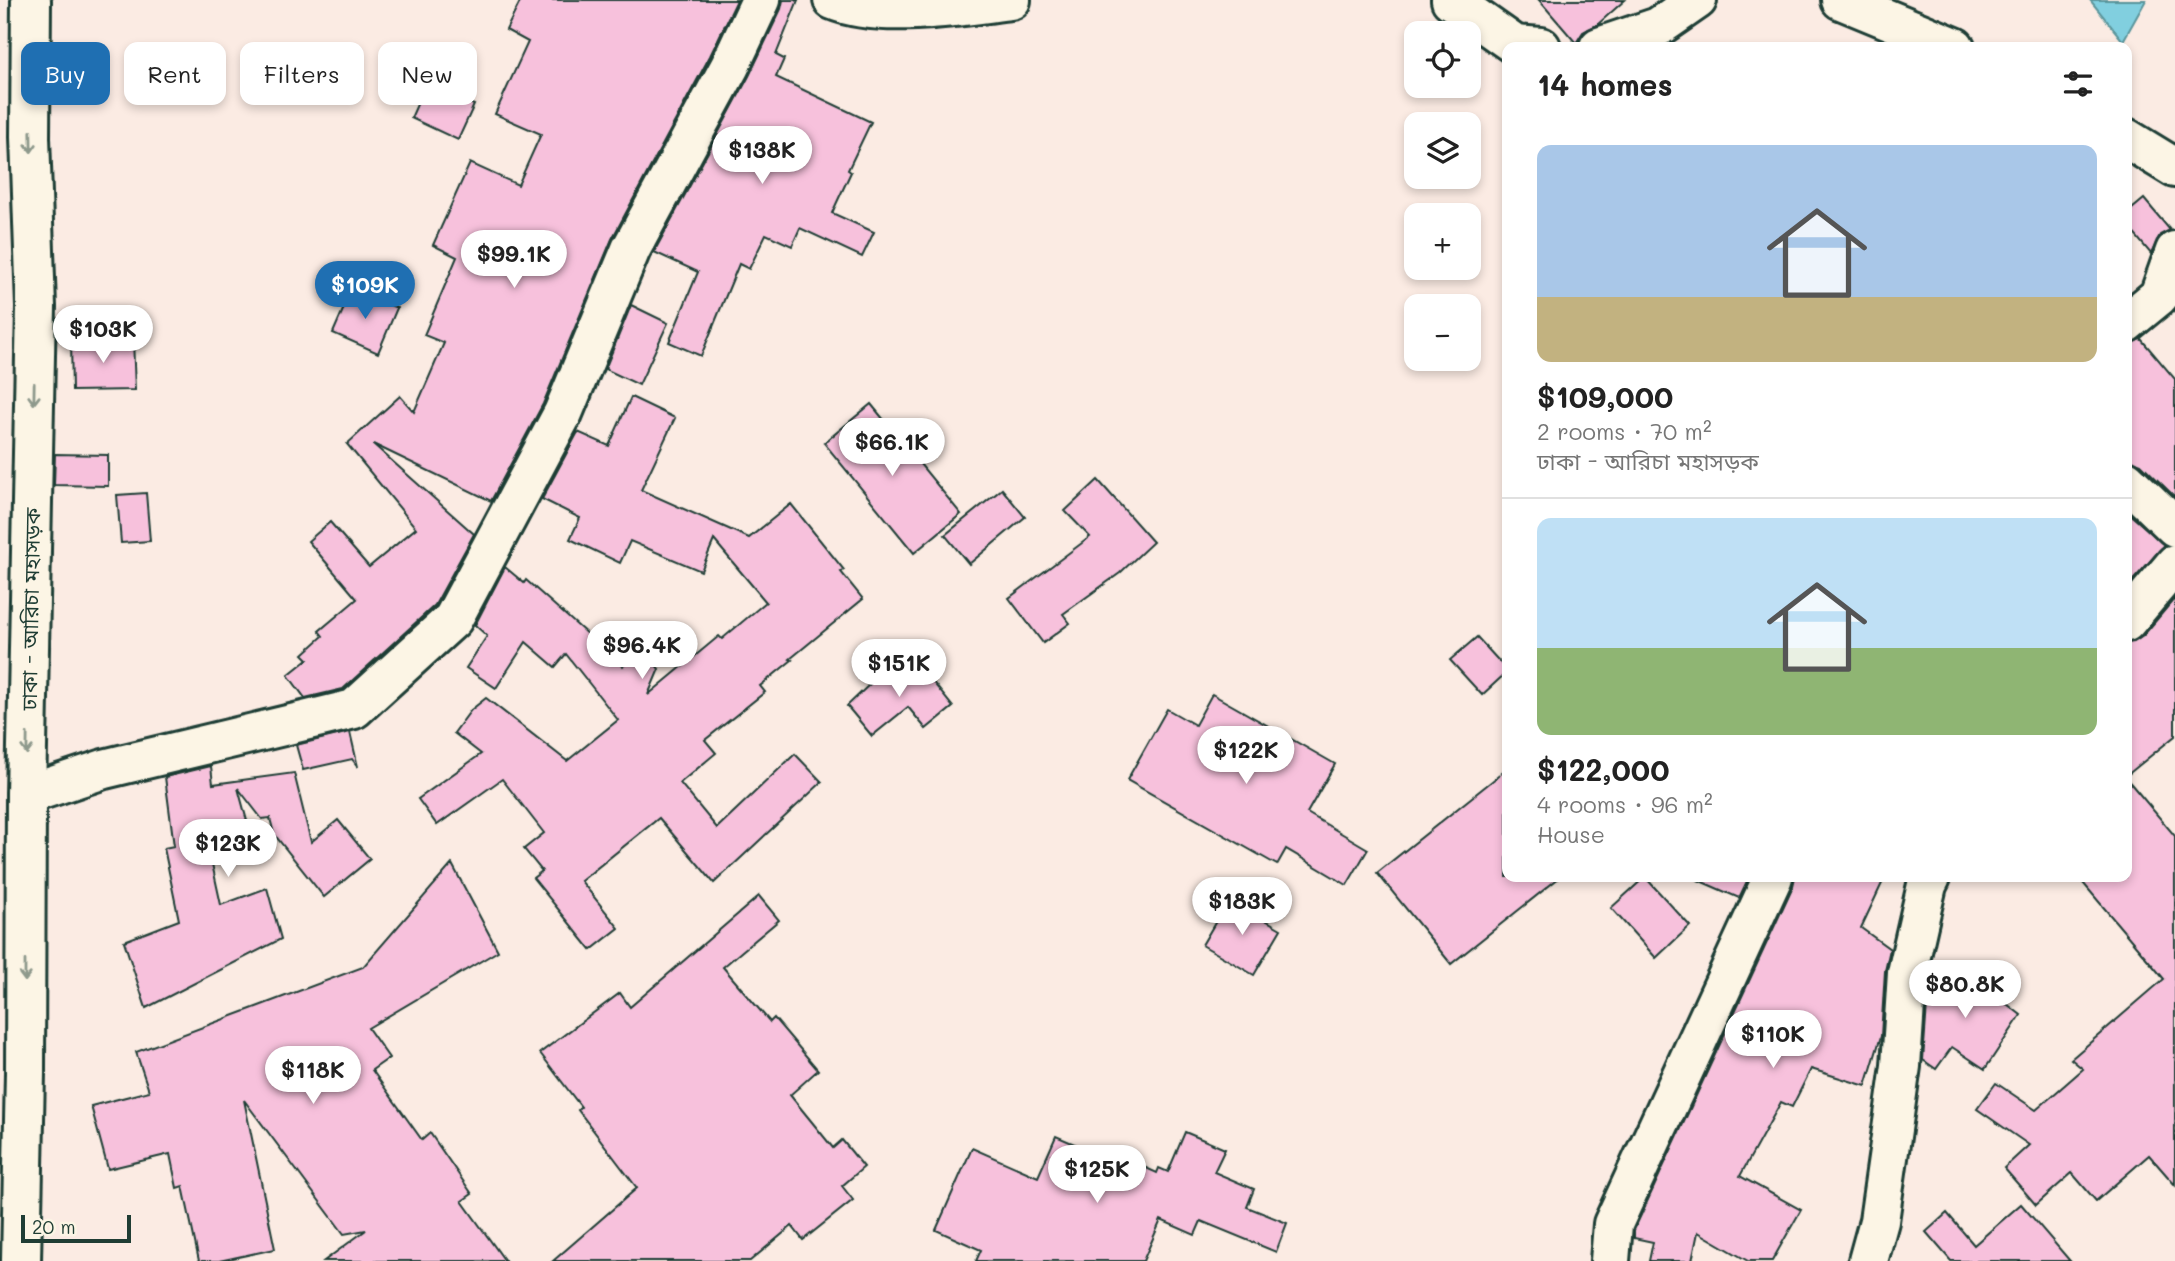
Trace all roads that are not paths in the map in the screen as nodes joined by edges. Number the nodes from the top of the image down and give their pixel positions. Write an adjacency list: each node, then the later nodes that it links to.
1 (31, 0): 19 (main road, ঢাকা - আরিচা মহাসড়ক, one-way to 19)
2 (761, 0): 19 (main road)
3 (833, 0): 4 (main road)
4 (1011, 0)
5 (1451, 0): 8 (main road)
6 (1697, 0): 9 (main road)
7 (1841, 0): 10 (main road)
8 (1511, 42)
9 (1614, 42)
10 (1943, 42)
11 (2132, 142): 12 (main road)
12 (2175, 169)
13 (2175, 251): 14 (main road)
14 (2132, 318)
15 (2132, 486): 16 (main road)
16 (2175, 527)
17 (2175, 564): 18 (main road)
18 (2132, 615)
19 (26, 795): 22 (main road, ঢাকা - আরিচা মহাসড়ক, one-way to 22)
20 (1771, 882): 23 (main road)
21 (1929, 882): 24 (main road)
22 (20, 1261)
23 (1610, 1261)
24 (1868, 1261)

